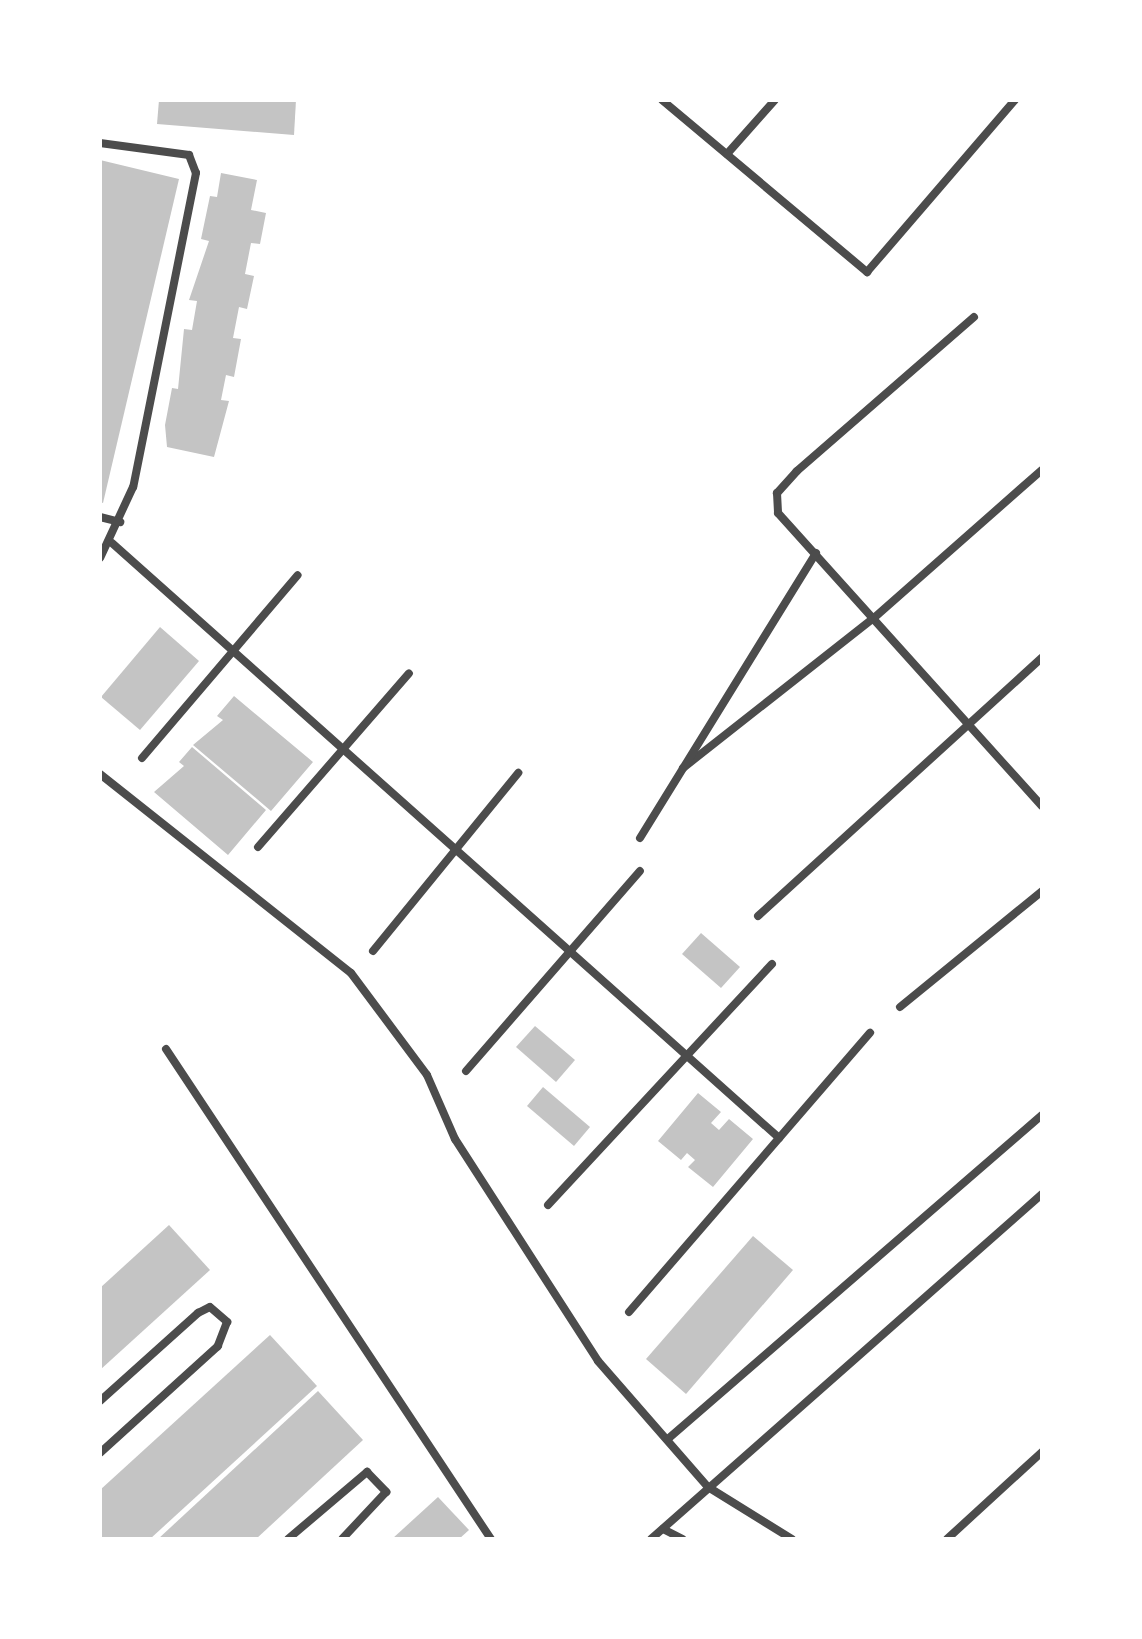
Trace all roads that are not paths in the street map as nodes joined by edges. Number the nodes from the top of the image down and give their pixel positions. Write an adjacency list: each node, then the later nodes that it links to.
1 (662, 100): 5 (street)
2 (775, 100): 5 (street)
3 (1015, 100): 5 (street)
4 (100, 143): 9 (street)
5 (727, 154)
6 (974, 317): 11 (street)
7 (1042, 470): 14 (street)
8 (100, 517): 9 (street)
9 (120, 522): 10 (street)
10 (112, 543): 12 (street); 15 (street)
11 (816, 553): 14 (street); 21 (street)
12 (100, 558)
13 (298, 575): 15 (street)
14 (875, 617): 18 (street); 21 (street)
15 (235, 652): 19 (street); 20 (street)
16 (1042, 658): 18 (street)
17 (409, 673): 19 (street)
18 (970, 724): 24 (street); 30 (street)
19 (343, 749): 26 (street); 27 (street)
20 (142, 758)
21 (683, 768): 25 (street)
22 (518, 773): 27 (street)
23 (100, 774): 45 (street)
24 (1042, 806)
25 (640, 838)
26 (258, 847)
27 (456, 849): 31 (street); 32 (street)
28 (640, 871): 32 (street)
29 (1042, 891): 34 (street)
30 (758, 916)
31 (373, 951)
32 (570, 951): 37 (street); 38 (street)
33 (772, 964): 37 (street)
34 (900, 1007)
35 (870, 1033): 40 (street)
36 (166, 1049): 52 (street)
37 (687, 1056): 40 (street); 42 (street)
38 (466, 1071)
39 (1042, 1115): 45 (street)
40 (779, 1138): 43 (street)
41 (1042, 1194): 48 (street)
42 (548, 1205)
43 (629, 1312)
44 (100, 1401): 47 (street)
45 (669, 1438): 48 (street)
46 (1042, 1452): 56 (street)
47 (100, 1453)
48 (708, 1487): 49 (street); 55 (street)
49 (666, 1525): 53 (street); 54 (street)
50 (288, 1539): 51 (street)
51 (342, 1539)
52 (491, 1539)
53 (653, 1539)
54 (683, 1539)
55 (792, 1539)
56 (947, 1539)

